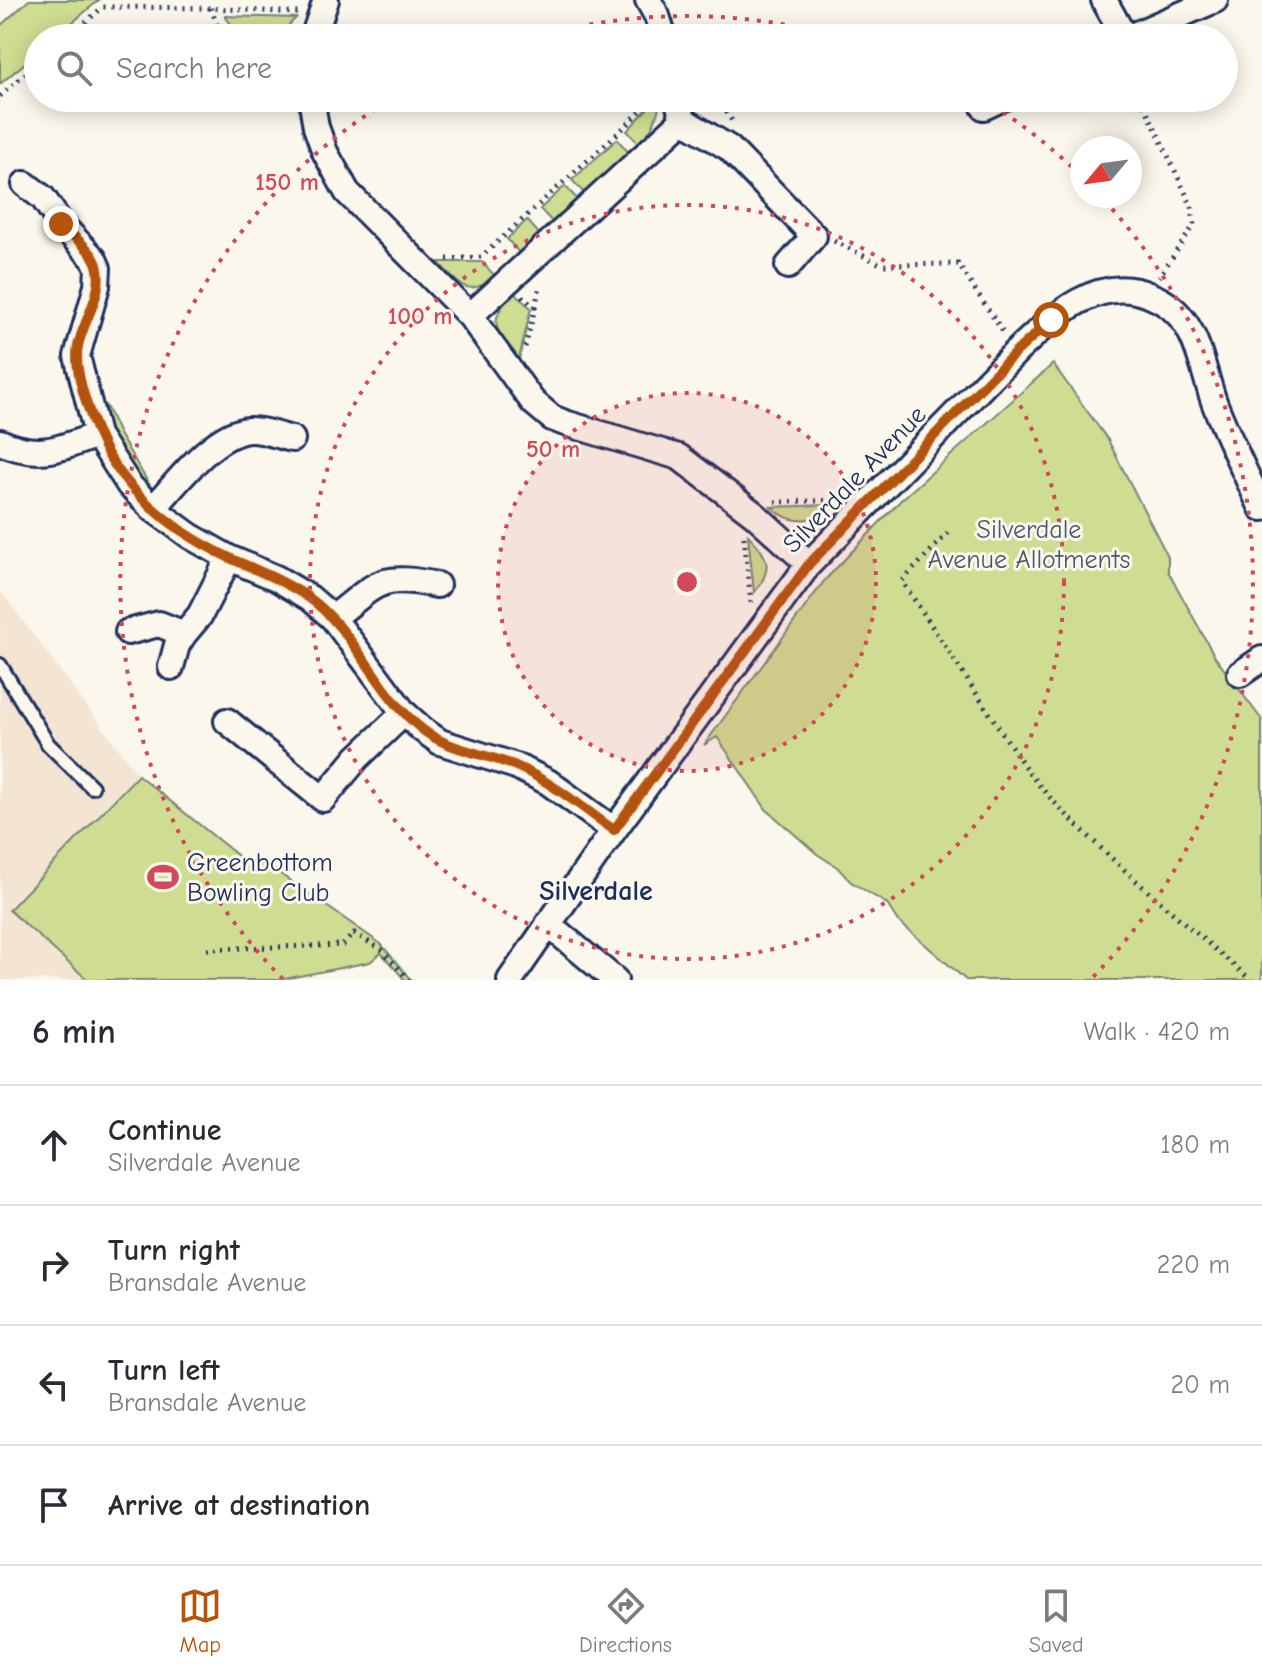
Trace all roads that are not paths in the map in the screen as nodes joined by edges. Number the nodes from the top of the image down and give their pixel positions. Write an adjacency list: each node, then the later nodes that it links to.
1 (648, 0): 4 (street)
2 (1104, 0): 5 (street)
3 (1215, 0): 6 (street)
4 (660, 24)
5 (1118, 24)
6 (1159, 24)
7 (313, 112): 12 (street)
8 (677, 112): 12 (street)
9 (684, 112): 11 (street)
10 (25, 184): 13 (street)
11 (788, 266)
12 (470, 316): 19 (street)
13 (97, 435): 15 (street); 17 (street)
14 (292, 439): 17 (street)
15 (0, 442)
16 (1262, 508): 19 (street, Silverdale Avenue)
17 (153, 509): 18 (street)
18 (229, 558): 21 (street); 23 (street)
19 (809, 564): 31 (street, Silverdale Avenue)
20 (437, 585): 21 (street)
21 (333, 618): 28 (street)
22 (128, 632): 23 (street)
23 (184, 634): 26 (street)
24 (1262, 659): 27 (street)
25 (0, 665): 30 (lane)
26 (171, 667)
27 (1240, 674)
28 (404, 713): 29 (street); 31 (street)
29 (227, 721)
30 (92, 787)
31 (614, 830): 32 (street, Silverdale Avenue)
32 (548, 924): 33 (street, Silverdale Avenue); 34 (street)
33 (510, 980)
34 (615, 980)

